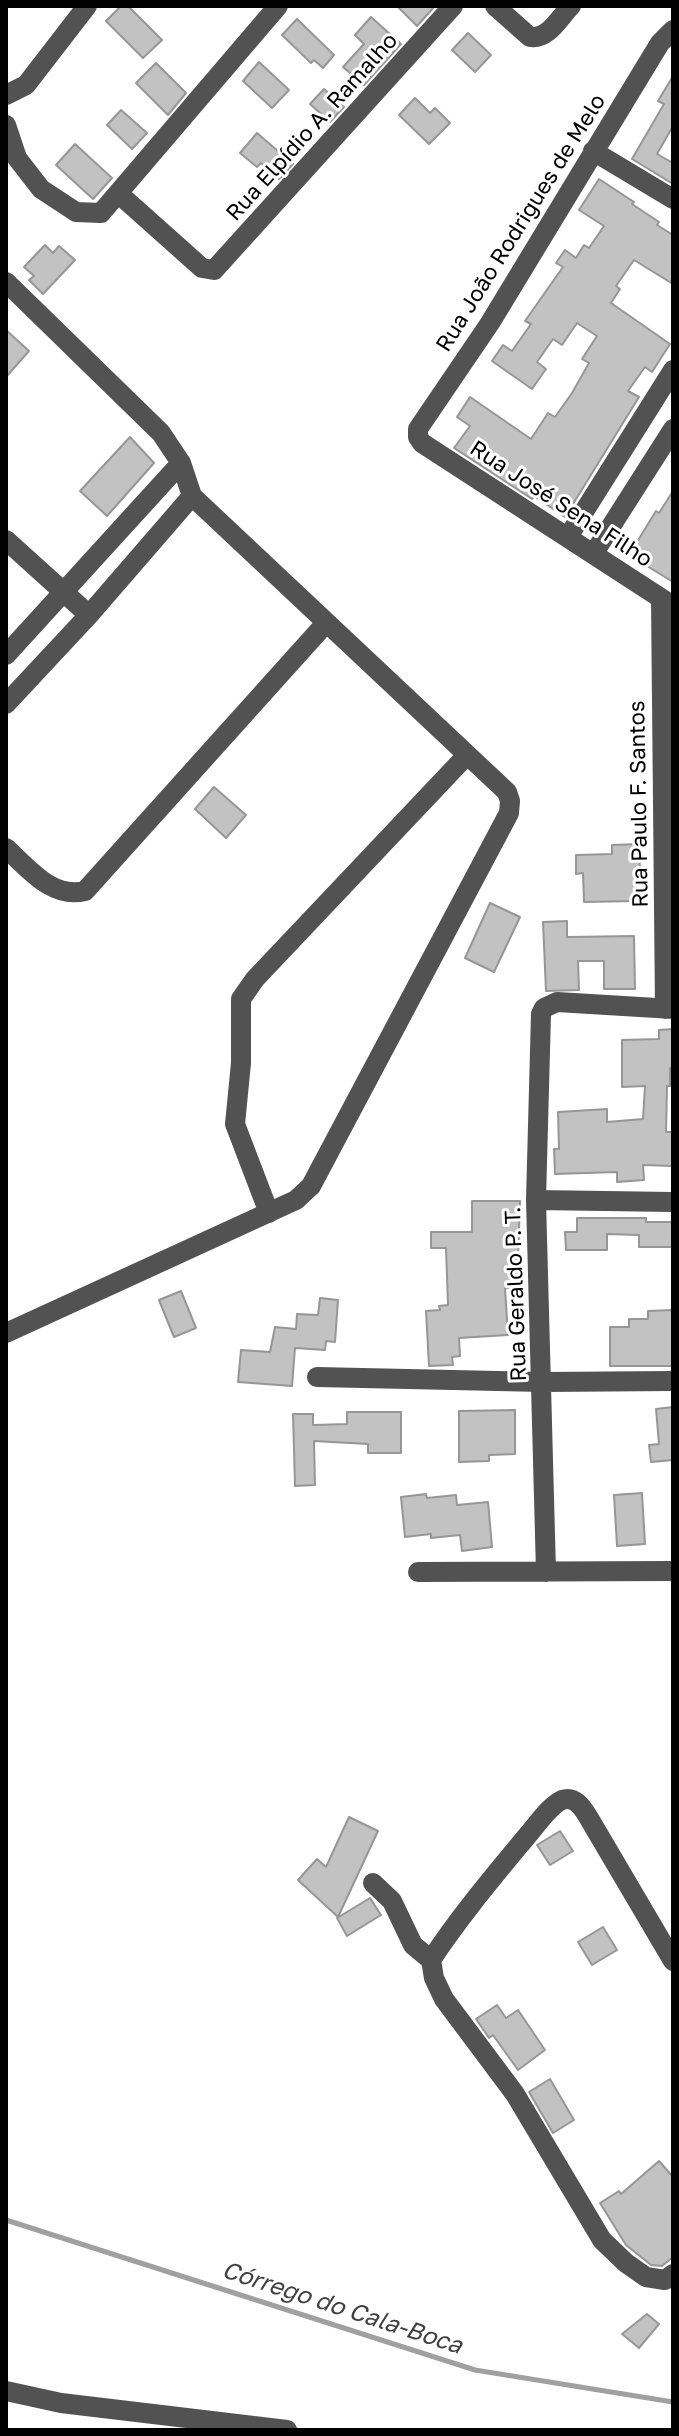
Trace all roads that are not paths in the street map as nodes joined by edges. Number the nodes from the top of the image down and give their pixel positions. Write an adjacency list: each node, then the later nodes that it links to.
1 (87, 6): 7 (street)
2 (278, 6): 11 (street)
3 (453, 6): 11 (street, Rua Elpídio A. Ramalho)
4 (495, 6): 5 (street)
5 (571, 6)
6 (673, 30): 9 (street, Rua João Rodrigues de Melo)
7 (6, 95)
8 (6, 127): 10 (street)
9 (593, 151): 12 (street); 16 (street, Rua João Rodrigues de Melo)
10 (12, 160): 11 (street)
11 (119, 194)
12 (673, 199)
13 (6, 282): 17 (street)
14 (673, 370): 19 (street)
15 (673, 429): 21 (street)
16 (422, 443): 19 (street, Rua José Sena Filho)
17 (181, 463): 18 (street); 22 (street)
18 (192, 496): 24 (street); 25 (street)
19 (568, 537): 21 (street, Rua José Sena Filho)
20 (6, 540): 22 (street)
21 (594, 553): 23 (street, Rua José Sena Filho)
22 (64, 593): 24 (street); 26 (street)
23 (667, 602): 30 (street, Rua Paulo F. Santos)
24 (89, 615): 27 (street)
25 (326, 623): 28 (street); 29 (street)
26 (6, 655)
27 (6, 704)
28 (467, 755): 33 (street); 33 (street)
29 (6, 848)
30 (669, 1009): 31 (street, Rua Geraldo P. T.)
31 (536, 1200): 32 (street); 37 (street, Rua Geraldo P. T.)
32 (673, 1202)
33 (269, 1213): 34 (street)
34 (6, 1333)
35 (317, 1377): 37 (street)
36 (673, 1381): 37 (street)
37 (543, 1382): 40 (street, Rua Geraldo P. T.)
38 (673, 1571): 40 (street)
39 (418, 1572): 40 (street)
40 (546, 1572)
41 (373, 1883): 42 (street)
42 (431, 1960): 43 (street); 44 (street)
43 (673, 1961)
44 (669, 2277)
45 (6, 2391): 46 (street)
46 (287, 2430)

